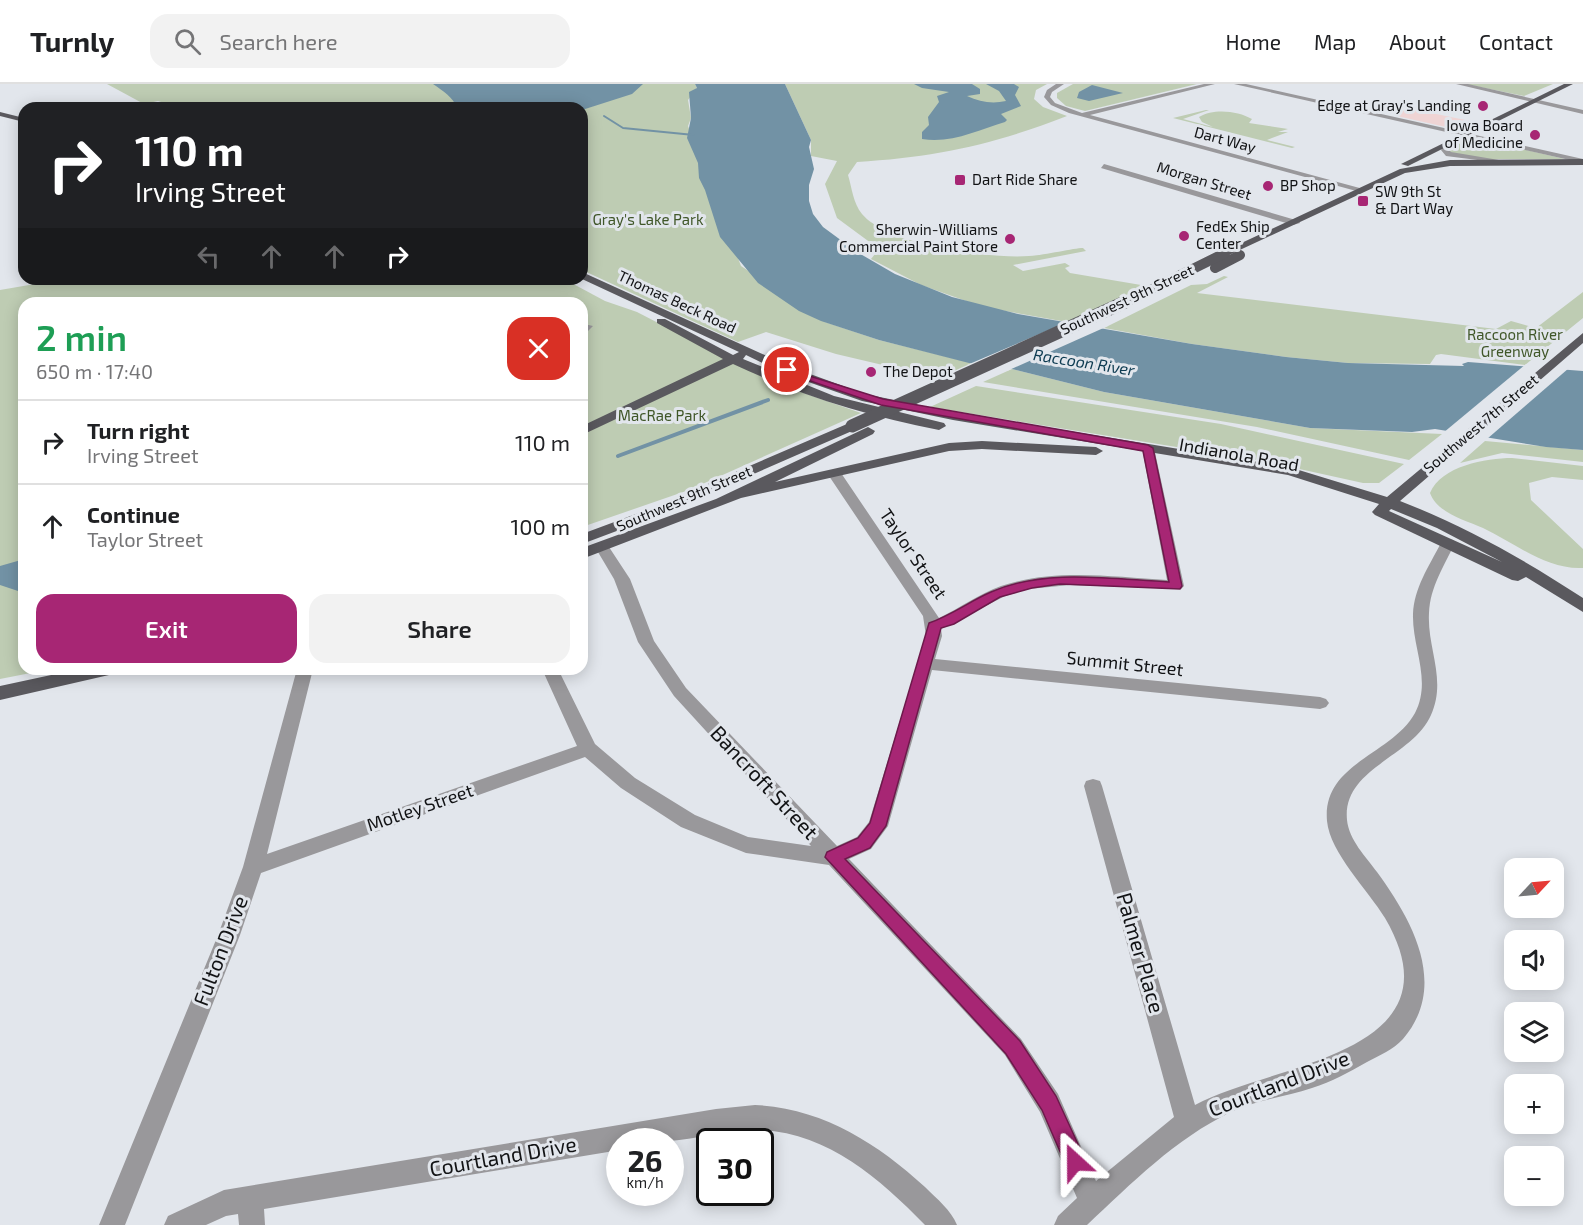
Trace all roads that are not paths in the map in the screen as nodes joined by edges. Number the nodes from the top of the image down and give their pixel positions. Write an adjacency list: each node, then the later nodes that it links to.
1 (1061, 84): 9 (street, Dart Way)
2 (1212, 84): 9 (street)
3 (1237, 84): 11 (street)
4 (1459, 84): 6 (street)
5 (1570, 84): 6 (main road, Southwest 9th Street)
6 (1534, 101): 7 (street); 11 (main road, Southwest 9th Street)
7 (1583, 112)
8 (0, 114): 10 (main road)
9 (1080, 115): 17 (street, Dart Way)
10 (18, 118)
11 (1464, 135): 12 (main road, Southwest 9th Street); 13 (street)
12 (1452, 141): 14 (street); 16 (main road, Southwest 9th Street)
13 (1583, 161): 14 (main road)
14 (1525, 162): 16 (main road)
15 (1104, 166): 18 (street, Morgan Street)
16 (1403, 171): 17 (main road, Southwest 9th Street)
17 (1363, 190): 18 (main road, Southwest 9th Street)
18 (1296, 223): 28 (main road, Southwest 9th Street, bridge); 30 (main road, Southwest 9th Street, bridge)
19 (588, 278): 22 (main road, Thomas Beck Road)
20 (588, 279): 23 (main road, Thomas Beck Road)
21 (1583, 338): 29 (main road, Southwest 7th Street)
22 (749, 352): 23 (main road); 26 (main road, Indianola Road)
23 (732, 360): 24 (main road); 25 (main road, Indianola Road)
24 (588, 428)
25 (1096, 451): 26 (main road, Indianola Road); 27 (main road)
26 (1149, 454): 29 (main road, Indianola Road); 32 (street)
27 (834, 473): 28 (main road); 32 (street, Taylor Street)
28 (739, 494): 30 (main road, Southwest 9th Street)
29 (1384, 507): 31 (main road, Indianola Road); 31 (main road, Indianola Road)
30 (592, 541): 41 (street, Bancroft Street)
31 (1448, 543): 43 (street, Courtland Drive)
32 (934, 626): 33 (street, Taylor Street)
33 (926, 664): 38 (street, Summit Street); 41 (street, Taylor Street)
34 (82, 675): 37 (main road)
35 (303, 675): 42 (street, Fulton Drive)
36 (553, 675): 39 (street)
37 (0, 693)
38 (1320, 703)
39 (588, 749): 41 (street); 42 (street, Motley Street)
40 (1093, 786): 43 (street, Palmer Place)
41 (833, 857): 45 (street, Bancroft Street)
42 (253, 867): 46 (street, Fulton Drive)
43 (1187, 1121): 45 (street, Courtland Drive)
44 (250, 1199): 47 (street, Courtland Drive); 48 (street); 49 (street, Courtland Drive)
45 (1092, 1202): 50 (street, Courtland Drive)
46 (112, 1225)
47 (177, 1225)
48 (252, 1225)
49 (944, 1225)
50 (1067, 1225)

